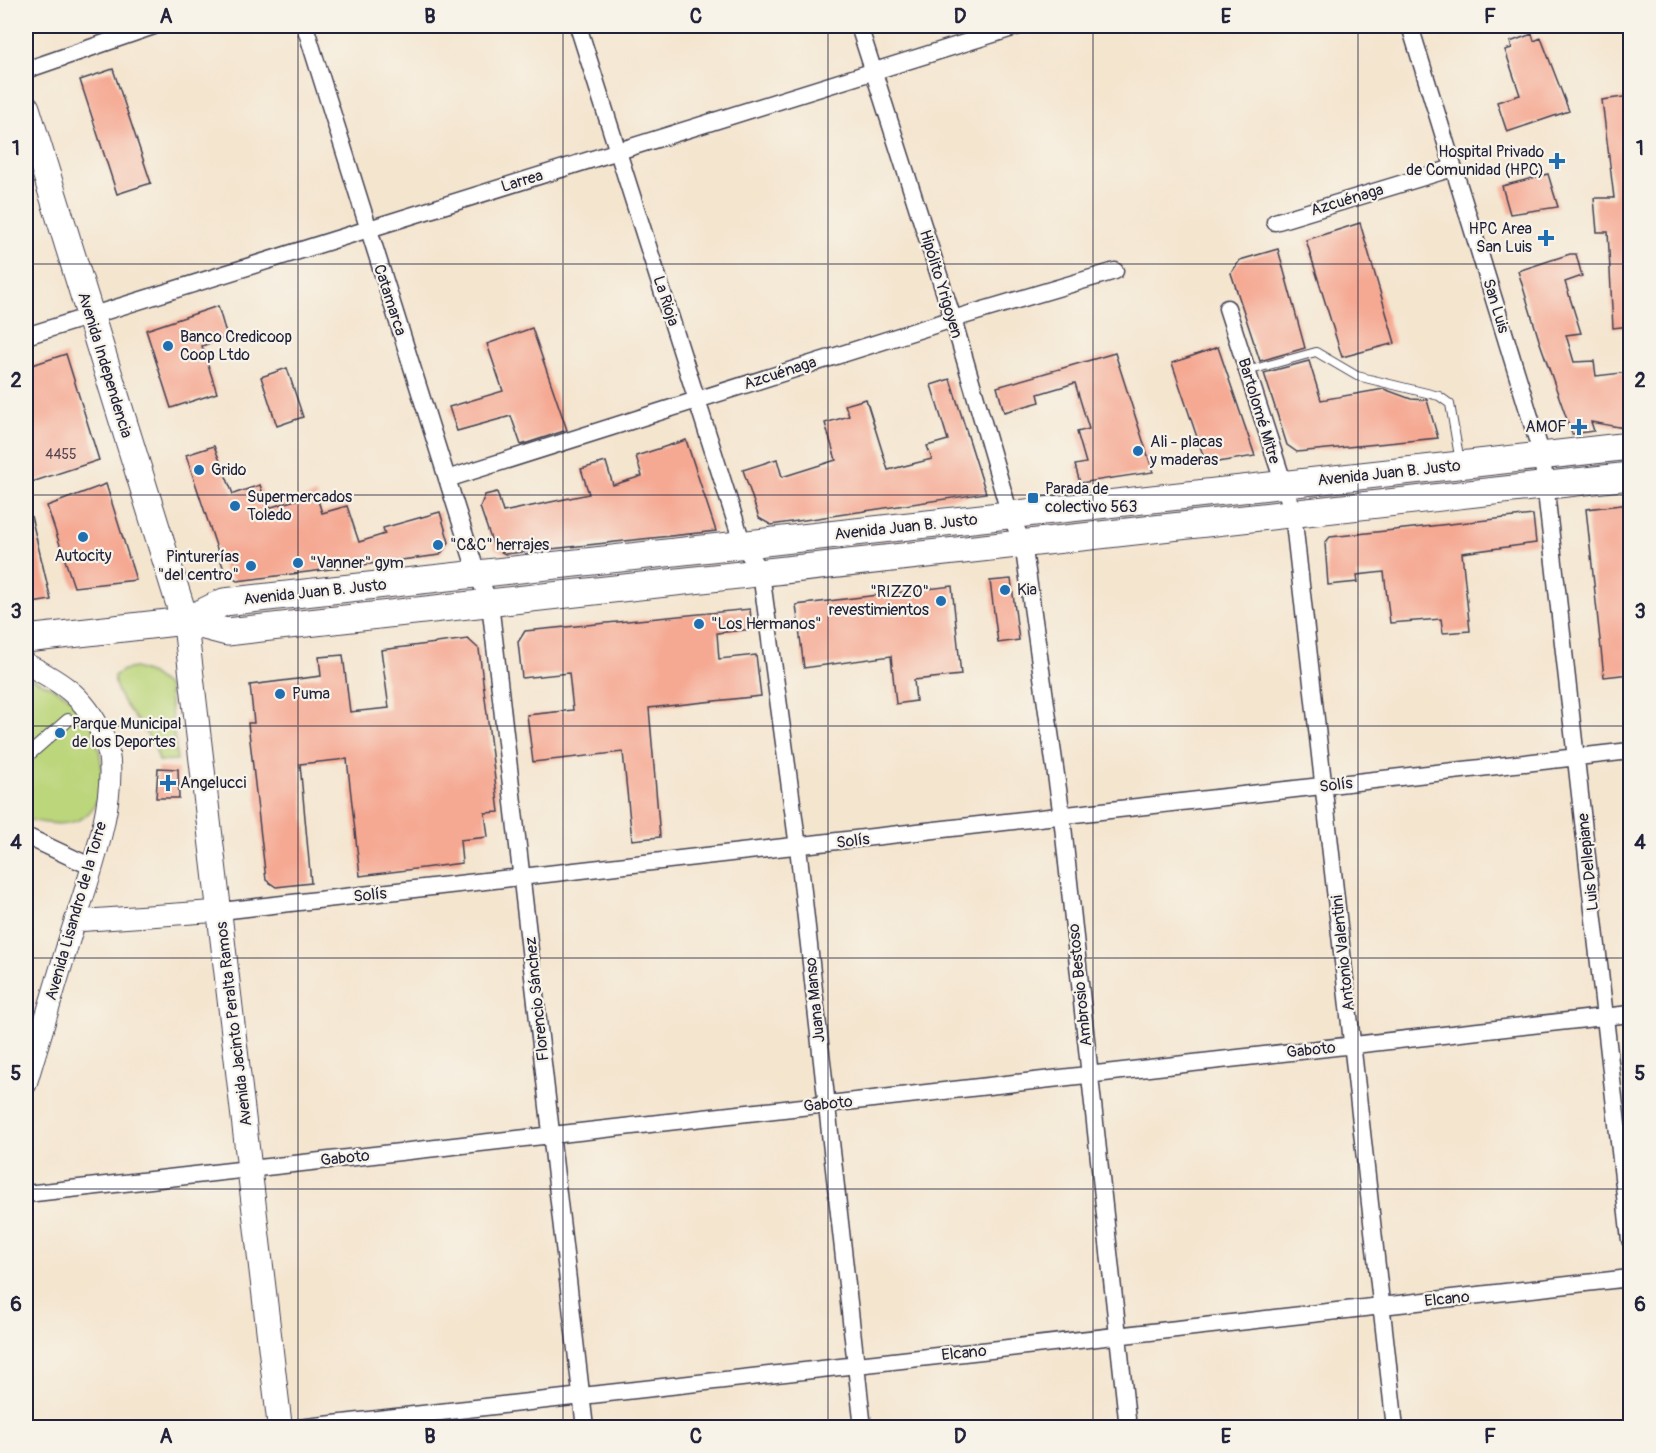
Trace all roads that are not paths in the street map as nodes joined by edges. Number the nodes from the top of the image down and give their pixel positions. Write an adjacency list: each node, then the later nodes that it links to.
1 (154, 26): 7 (street)
2 (305, 26): 13 (street, Catamarca)
3 (578, 26): 10 (street, La Rioja)
4 (859, 26): 8 (street, Hipólito Yrigoyen)
5 (1018, 26): 8 (street, Larrea)
6 (1410, 26): 11 (street, San Luis)
7 (26, 70)
8 (873, 71): 10 (street, Larrea); 17 (street, Hipólito Yrigoyen)
9 (26, 108): 16 (main road, Avenida Independencia)
10 (617, 151): 13 (street, Larrea); 20 (street, La Rioja)
11 (1454, 168): 12 (street, Azcuénaga); 22 (street, San Luis)
12 (1275, 222)
13 (368, 229): 16 (street, Larrea); 25 (street, Catamarca)
14 (1115, 271): 17 (street, Azcuénaga)
15 (1227, 308): 19 (street, Bartolomé Mitre)
16 (90, 316): 18 (street, Larrea); 35 (main road, Avenida Independencia)
17 (953, 319): 20 (street, Azcuénaga); 29 (street, Hipólito Yrigoyen)
18 (26, 336)
19 (1247, 371): 23 (lane); 26 (street, Bartolomé Mitre)
20 (698, 399): 25 (street, Azcuénaga); 31 (street, La Rioja)
21 (1630, 446): 22 (main road, Avenida Juan B. Justo)
22 (1542, 456): 23 (main road, Avenida Juan B. Justo); 27 (street, San Luis)
23 (1460, 465): 26 (main road, Avenida Juan B. Justo)
24 (1630, 476): 27 (main road, Avenida Juan B. Justo)
25 (447, 479): 33 (street, Catamarca)
26 (1282, 485): 28 (street, Bartolomé Mitre); 29 (main road, Avenida Juan B. Justo)
27 (1545, 485): 28 (main road, Avenida Juan B. Justo); 41 (street, Luis Dellepiane)
28 (1293, 513): 30 (main road, Avenida Juan B. Justo); 42 (street, Antonio Valentini)
29 (1010, 515): 30 (street, Hipólito Yrigoyen); 31 (main road, Avenida Juan B. Justo)
30 (1023, 543): 32 (main road, Avenida Juan B. Justo); 43 (street, Ambrosio Bestoso)
31 (743, 545): 32 (street, La Rioja); 33 (main road, Avenida Juan B. Justo)
32 (761, 573): 34 (main road, Avenida Juan B. Justo); 45 (street, Juana Manso)
33 (477, 574): 34 (street, Florencio Sánchez); 35 (main road, Avenida Juan B. Justo)
34 (490, 603): 35 (main road, Avenida Juan B. Justo); 47 (street, Florencio Sánchez)
35 (185, 621): 36 (main road, Avenida Juan B. Justo); 48 (main road, Avenida Jacinto Peralta Ramos)
36 (26, 639)
37 (26, 664): 46 (street, Avenida Lisandro de la Torre)
38 (68, 720): 40 (street)
39 (1630, 751): 41 (street, Solís)
40 (26, 757)
41 (1576, 757): 42 (street, Solís); 51 (street, Luis Dellepiane)
42 (1324, 786): 43 (street, Solís); 52 (street, Antonio Valentini)
43 (1062, 817): 45 (street, Solís); 53 (street, Ambrosio Bestoso)
44 (26, 836): 46 (street)
45 (798, 847): 47 (street, Solís); 55 (street, Juana Manso)
46 (92, 867): 49 (street, Avenida Lisandro de la Torre)
47 (523, 879): 48 (street, Solís); 56 (street, Florencio Sánchez)
48 (221, 911): 49 (street, Solís); 57 (main road, Avenida Jacinto Peralta Ramos)
49 (75, 921): 54 (street, Avenida Lisandro de la Torre)
50 (1630, 1014): 51 (street, Gaboto)
51 (1605, 1017): 52 (street, Gaboto); 59 (street, Luis Dellepiane)
52 (1353, 1045): 53 (street, Gaboto); 61 (street, Antonio Valentini)
53 (1090, 1075): 55 (street, Gaboto); 62 (street, Ambrosio Bestoso)
54 (26, 1084)
55 (827, 1104): 56 (street, Gaboto); 63 (street, Juana Manso)
56 (552, 1135): 57 (street, Gaboto); 64 (street, Florencio Sánchez)
57 (251, 1169): 58 (street, Gaboto); 65 (main road, Avenida Jacinto Peralta Ramos)
58 (26, 1194)
59 (1630, 1240)
60 (1630, 1278): 61 (street, Elcano)
61 (1382, 1306): 62 (street, Elcano); 70 (street, Antonio Valentini)
62 (1118, 1336): 63 (street, Elcano); 69 (street, Ambrosio Bestoso)
63 (856, 1365): 64 (street, Elcano); 68 (street, Juana Manso)
64 (581, 1396): 66 (street, Elcano); 67 (street, Florencio Sánchez)
65 (280, 1428)
66 (298, 1428)
67 (585, 1428)
68 (863, 1428)
69 (1128, 1428)
70 (1395, 1428)

